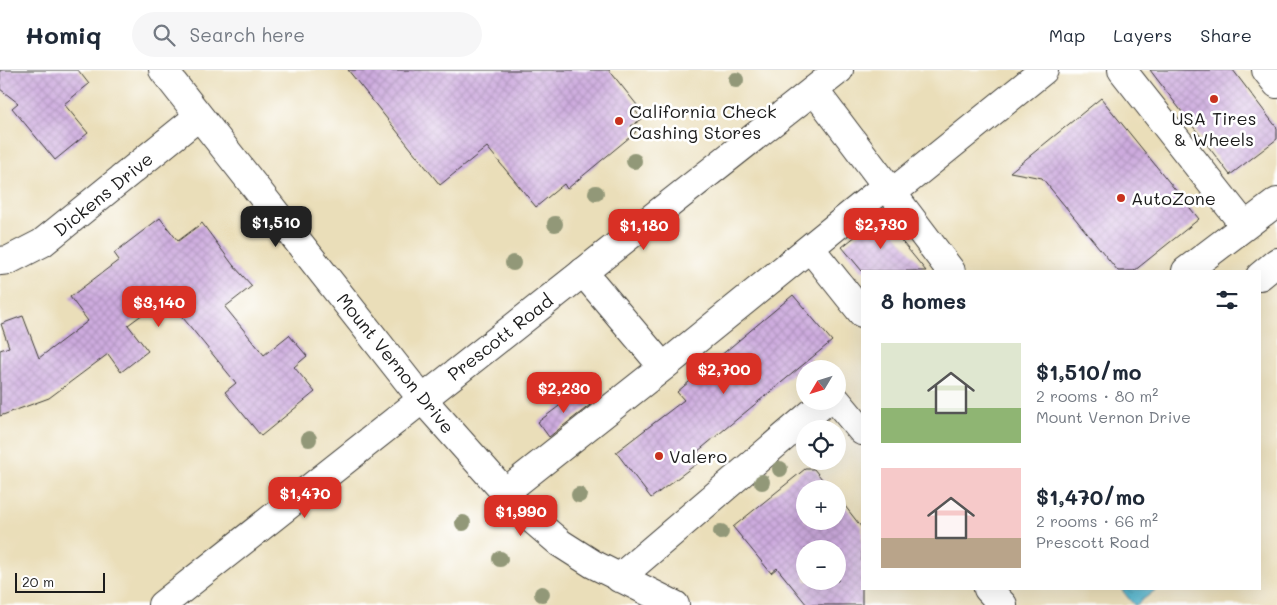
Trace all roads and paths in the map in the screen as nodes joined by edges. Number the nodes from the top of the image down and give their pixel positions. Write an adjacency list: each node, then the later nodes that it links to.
1 (163, 70): 8 (street, Mount Vernon Drive)
2 (840, 70): 7 (street, Prescott Road)
3 (1044, 70): 9 (street)
4 (1122, 70): 11 (street)
5 (1266, 70): 6 (street)
6 (1277, 84)
7 (814, 90): 9 (street); 17 (street, Prescott Road)
8 (199, 116): 13 (street, Dickens Drive); 21 (street, Mount Vernon Drive)
9 (889, 189): 12 (street); 15 (street)
10 (1277, 202): 11 (street)
11 (1245, 226): 16 (street)
12 (810, 248): 19 (street); 20 (street)
13 (0, 261)
14 (1277, 262): 18 (street)
15 (950, 270)
16 (1187, 270)
17 (582, 272): 20 (street); 21 (street, Prescott Road)
18 (1261, 275)
19 (861, 312)
20 (663, 367): 25 (street)
21 (422, 399): 25 (street, Mount Vernon Drive); 28 (street, Prescott Road)
22 (816, 410): 26 (street)
23 (844, 410): 24 (street)
24 (861, 430)
25 (504, 492): 26 (street, Mount Vernon Drive)
26 (620, 578): 29 (street, Mount Vernon Drive)
27 (989, 590): 30 (street)
28 (162, 605)
29 (675, 605)
30 (1003, 605)

